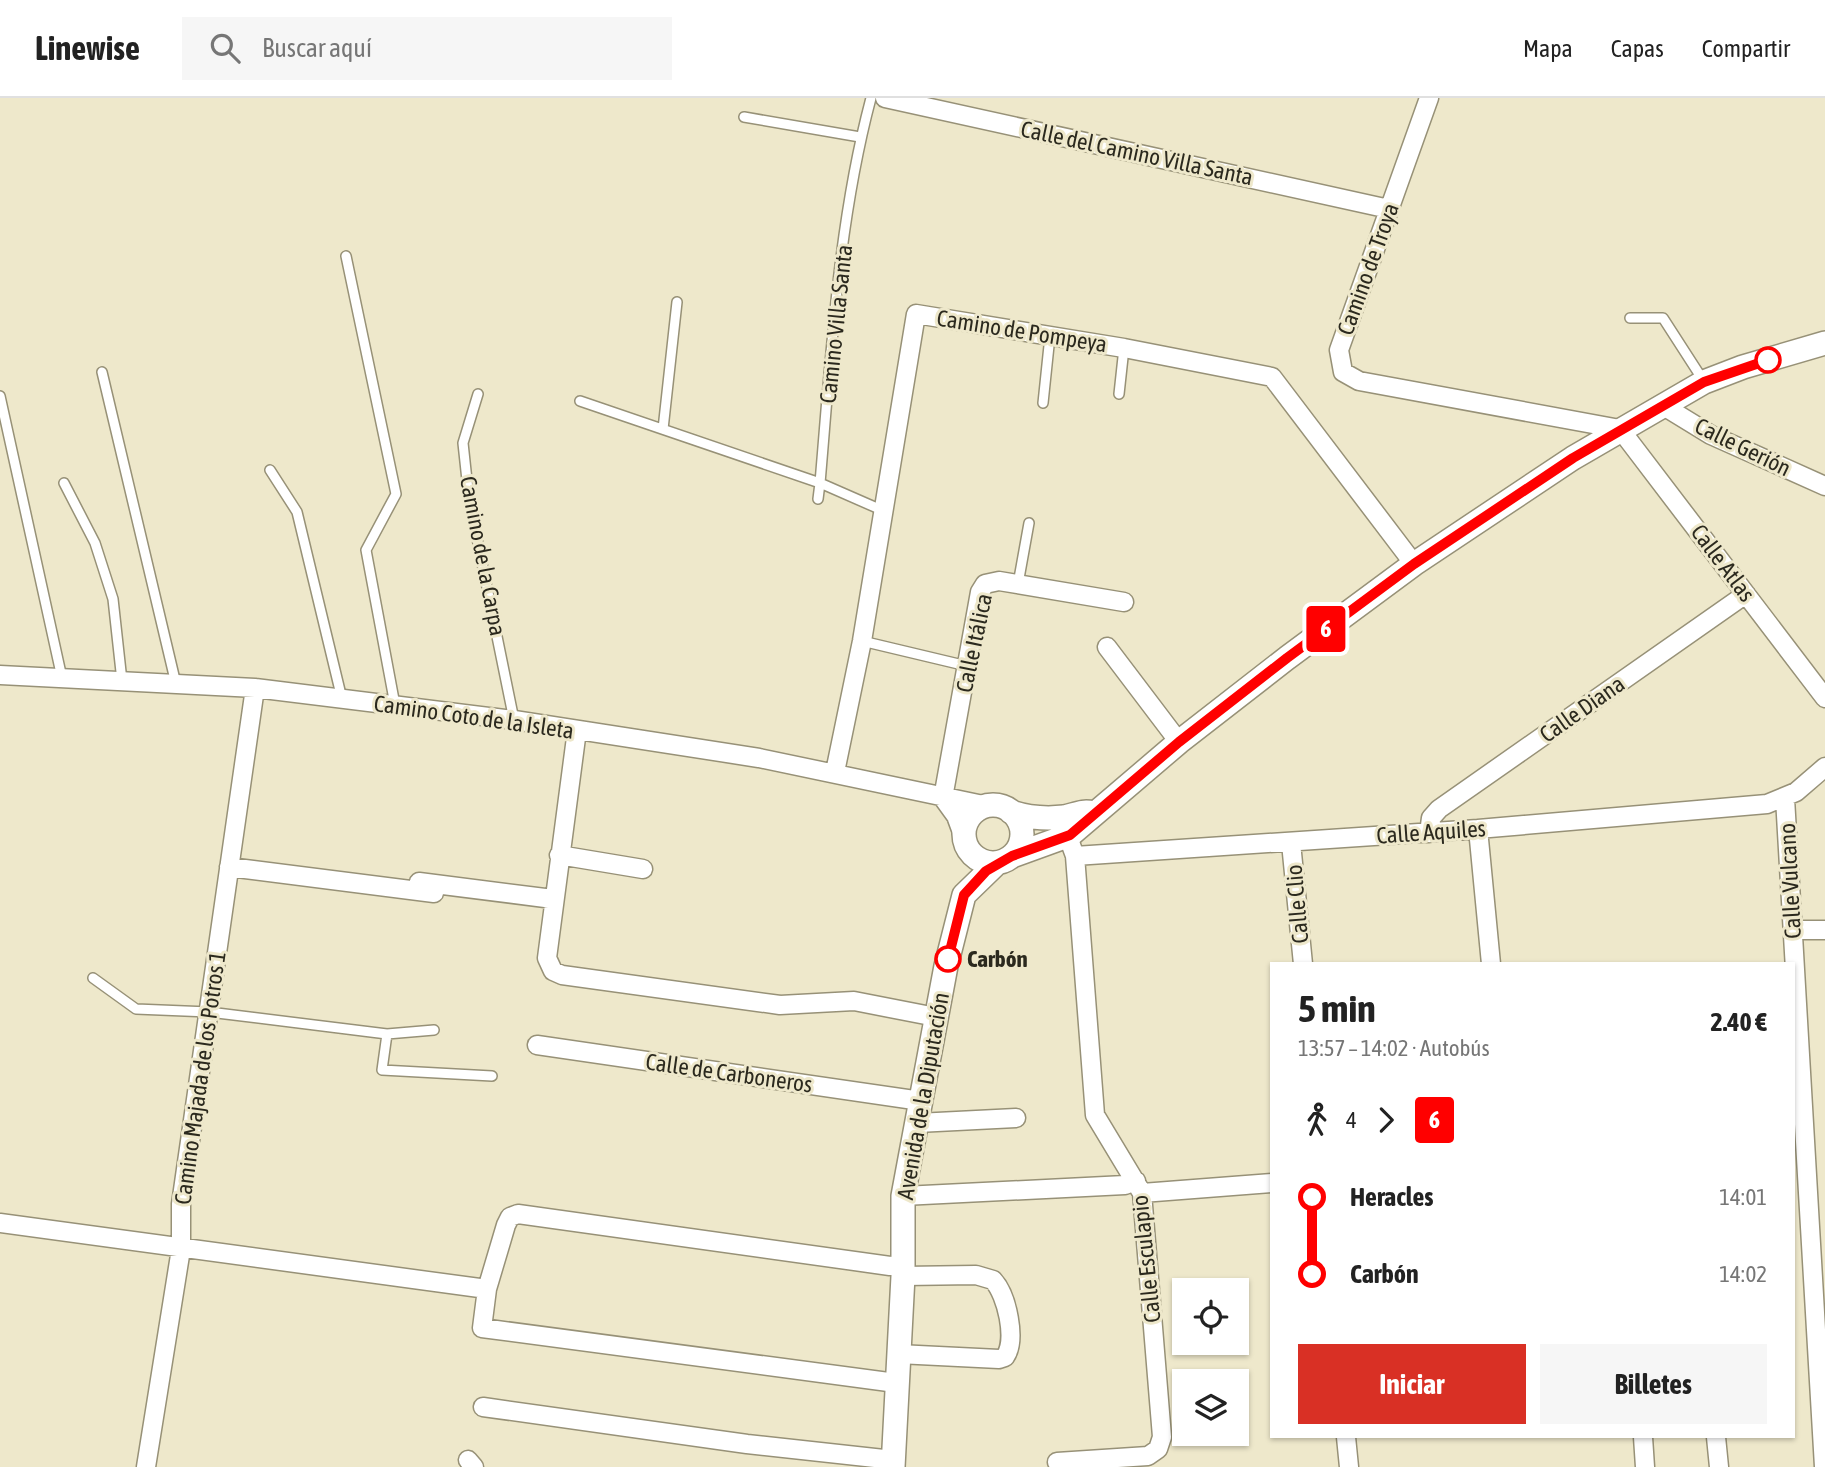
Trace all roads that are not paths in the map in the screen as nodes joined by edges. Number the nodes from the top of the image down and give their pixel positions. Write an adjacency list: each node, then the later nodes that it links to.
1 (871, 98): 5 (lane, Camino Villa Santa)
2 (885, 98): 6 (street, Calle del Camino Villa Santa)
3 (1429, 98): 6 (street, Camino de Troya)
4 (744, 117): 5 (lane)
5 (860, 137): 25 (lane, Camino Villa Santa)
6 (1389, 209): 22 (street, Camino de Troya)
7 (346, 256): 44 (lane)
8 (677, 302): 21 (lane)
9 (1630, 318): 14 (lane)
10 (1051, 336): 12 (street, Camino de Pompeya); 19 (lane); 28 (street, Camino de Pompeya)
11 (1823, 347): 14 (street)
12 (1124, 348): 16 (lane); 30 (street, Camino de Pompeya)
13 (102, 372): 40 (lane)
14 (1704, 382): 20 (street)
15 (478, 394): 45 (lane, Camino de la Carpa)
16 (1119, 394)
17 (0, 396): 38 (lane)
18 (580, 401): 21 (lane)
19 (1043, 403)
20 (1662, 405): 22 (street); 26 (street, Calle Gerión)
21 (663, 429): 25 (lane)
22 (1620, 429): 30 (street); 32 (street, Calle Atlas)
23 (270, 470): 43 (lane)
24 (64, 483): 39 (lane)
25 (820, 483): 27 (lane, Camino Villa Santa); 28 (lane)
26 (1825, 486)
27 (818, 499)
28 (884, 511): 34 (street, Camino de Pompeya)
29 (1029, 523): 31 (lane)
30 (1414, 564): 47 (street)
31 (1018, 584): 33 (street, Calle Itálica); 36 (street, Calle Itálica)
32 (1746, 594): 42 (street, Calle Atlas); 57 (street, Calle Diana)
33 (1124, 602)
34 (862, 640): 36 (lane); 49 (street, Camino de Pompeya)
35 (1107, 647): 47 (street)
36 (969, 666): 50 (street, Calle Itálica)
37 (0, 675): 38 (street, Camino Coto de la Isleta)
38 (62, 678): 39 (street, Camino Coto de la Isleta)
39 (122, 681): 40 (street, Camino Coto de la Isleta)
40 (176, 684): 41 (street, Camino Coto de la Isleta)
41 (255, 688): 43 (street, Camino Coto de la Isleta); 63 (street, Camino Majada de los Potros 1)
42 (1825, 698)
43 (342, 699): 44 (street, Camino Coto de la Isleta)
44 (395, 705): 45 (street, Camino Coto de la Isleta)
45 (514, 720): 46 (street, Camino Coto de la Isleta)
46 (577, 730): 49 (street, Camino Coto de la Isleta); 61 (street)
47 (1179, 742): 54 (street)
48 (1825, 767): 51 (street)
49 (835, 772): 50 (street, Camino Coto de la Isleta)
50 (943, 798): 52 (street, Camino Coto de la Isleta); 58 (street)
51 (1785, 798): 56 (street, Calle Aquiles); 69 (street, Calle Vulcano)
52 (988, 806): 53 (street); 58 (street)
53 (1011, 812): 55 (street); 62 (street)
54 (1093, 813): 55 (street); 60 (street)
55 (1047, 818): 60 (street)
56 (1478, 829): 57 (street, Calle Aquiles); 72 (street)
57 (1429, 833): 59 (street, Calle Aquiles)
58 (964, 839): 62 (street); 67 (street, Avenida de la Diputación)
59 (1292, 843): 60 (street, Calle Aquiles); 71 (street, Calle Clio)
60 (1070, 847): 62 (street); 86 (street, Calle Esculapio)
61 (559, 855): 64 (street); 68 (street)
62 (1004, 860): 67 (street)
63 (229, 867): 66 (street); 76 (street, Camino Majada de los Potros 1)
64 (643, 869)
65 (353, 874): 68 (street)
66 (434, 893)
67 (964, 895): 77 (street, Avenida de la Diputación)
68 (553, 899): 77 (street)
69 (1793, 930): 70 (street); 73 (street, Calle Vulcano)
70 (1825, 930)
71 (1303, 962)
72 (1490, 962)
73 (1794, 962)
74 (93, 978): 76 (lane)
75 (1795, 1003): 85 (street, Calle Vulcano)
76 (209, 1012): 79 (lane); 89 (street, Camino Majada de los Potros 1)
77 (936, 1017): 82 (street, Avenida de la Diputación)
78 (433, 1030): 79 (lane)
79 (387, 1034): 81 (lane)
80 (537, 1045): 82 (street, Calle de Carboneros)
81 (492, 1076)
82 (919, 1112): 83 (street, Calle de Carboneros); 87 (street, Avenida de la Diputación)
83 (1016, 1118)
84 (1270, 1183): 86 (street)
85 (1800, 1186): 104 (street, Calle Vulcano)
86 (1139, 1187): 87 (street); 98 (street, Calle Esculapio)
87 (903, 1196): 90 (street, Avenida de la Diputación)
88 (0, 1223): 89 (street)
89 (181, 1249): 91 (street); 100 (street, Camino Majada de los Potros 1)
90 (903, 1270): 91 (street); 92 (street, Avenida de la Diputación); 92 (street)
91 (482, 1288): 93 (street)
92 (898, 1353): 93 (street, Avenida de la Diputación)
93 (896, 1383): 99 (street, Avenida de la Diputación)
94 (483, 1407): 99 (street)
95 (1346, 1438): 101 (street)
96 (1643, 1438): 102 (street)
97 (1716, 1438): 103 (street)
98 (1057, 1462)
99 (893, 1464)
100 (146, 1467)
101 (1349, 1467)
102 (1645, 1467)
103 (1718, 1467)
104 (1824, 1467)

